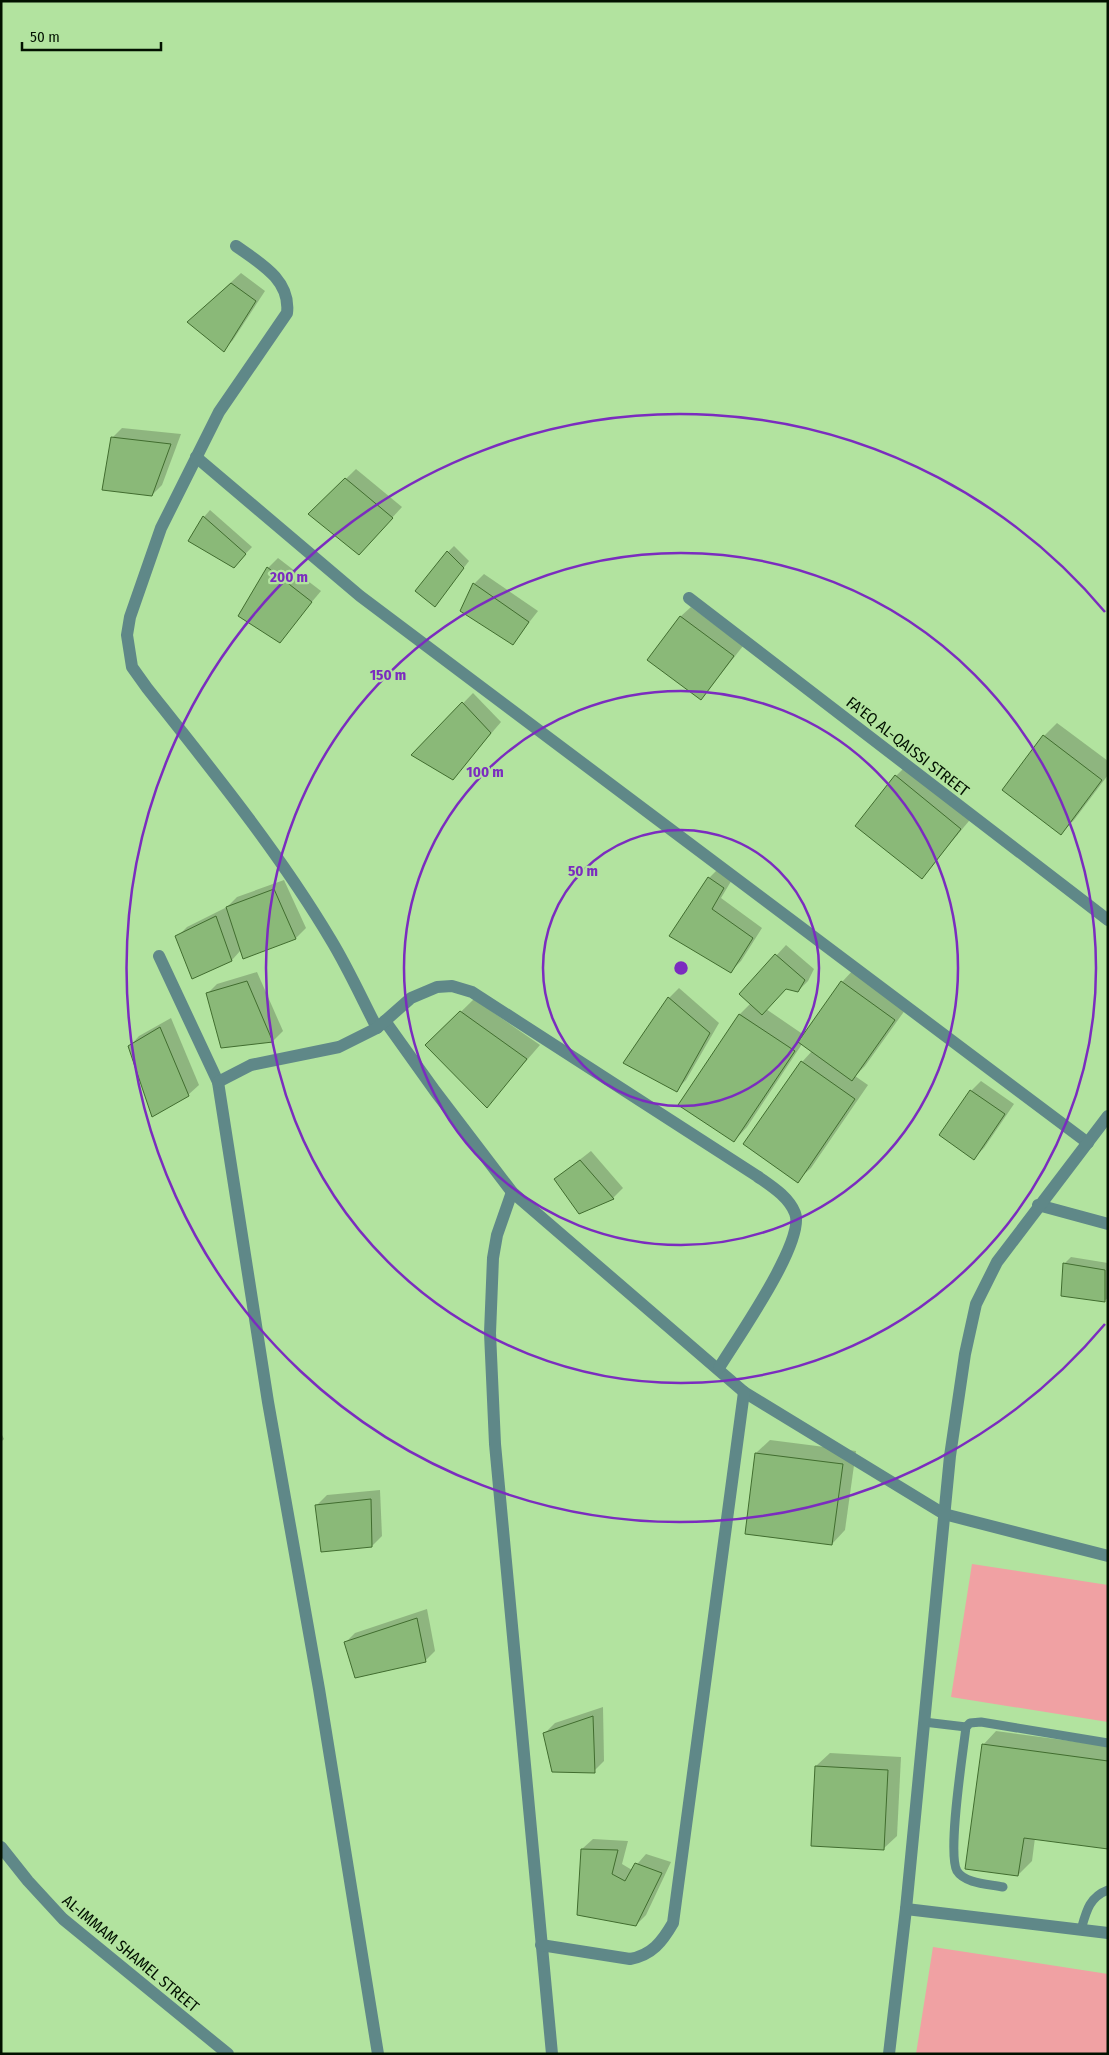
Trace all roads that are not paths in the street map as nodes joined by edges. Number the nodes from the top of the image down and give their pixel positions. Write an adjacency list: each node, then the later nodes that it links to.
1 (236, 246): 2 (street)
2 (196, 456): 6 (street); 9 (street)
3 (689, 598): 4 (street, FA'EQ AL-QAISSI STREET)
4 (1108, 920)
5 (159, 956): 7 (street)
6 (381, 1024): 7 (street); 10 (street); 13 (street)
7 (218, 1082): 28 (street)
8 (1108, 1116): 9 (street)
9 (1088, 1143): 11 (street)
10 (512, 1192): 13 (street); 26 (street)
11 (1038, 1205): 12 (street); 15 (street)
12 (1108, 1224)
13 (718, 1368): 14 (street)
14 (744, 1392): 15 (street); 26 (street)
15 (944, 1514): 16 (street); 17 (street)
16 (1108, 1556)
17 (924, 1722): 18 (lane); 23 (street)
18 (966, 1727): 19 (lane); 21 (lane)
19 (1108, 1743)
20 (1, 1846): 27 (street, AL-IMMAM SHAMEL STREET)
21 (1004, 1886)
22 (1108, 1890): 24 (lane)
23 (906, 1909): 24 (street); 30 (street)
24 (1081, 1930): 25 (street)
25 (1108, 1933)
26 (541, 1945): 29 (street)
27 (228, 2054)
28 (378, 2054)
29 (552, 2054)
30 (889, 2054)

